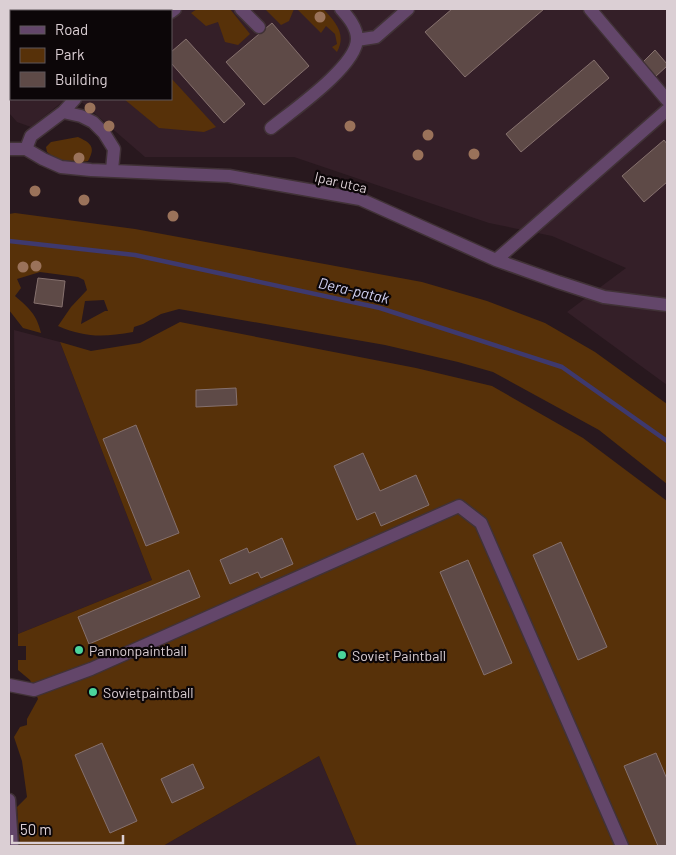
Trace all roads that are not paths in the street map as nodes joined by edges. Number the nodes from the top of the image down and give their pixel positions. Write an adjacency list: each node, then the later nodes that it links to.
1 (242, 9): 5 (street)
2 (341, 9): 6 (street)
3 (408, 9): 6 (street)
4 (590, 9): 8 (street)
5 (259, 27)
6 (357, 40): 11 (street)
7 (74, 100): 10 (street)
8 (667, 100)
9 (667, 110): 15 (street)
10 (63, 112): 13 (street); 14 (street)
11 (271, 128)
12 (9, 149): 13 (street, Ipar utca)
13 (26, 149): 14 (street, Ipar utca)
14 (112, 170): 15 (street, Ipar utca)
15 (496, 260): 16 (street, Ipar utca)
16 (667, 305)
17 (9, 685): 20 (street)
18 (9, 800): 19 (street)
19 (12, 846)
20 (622, 846)

